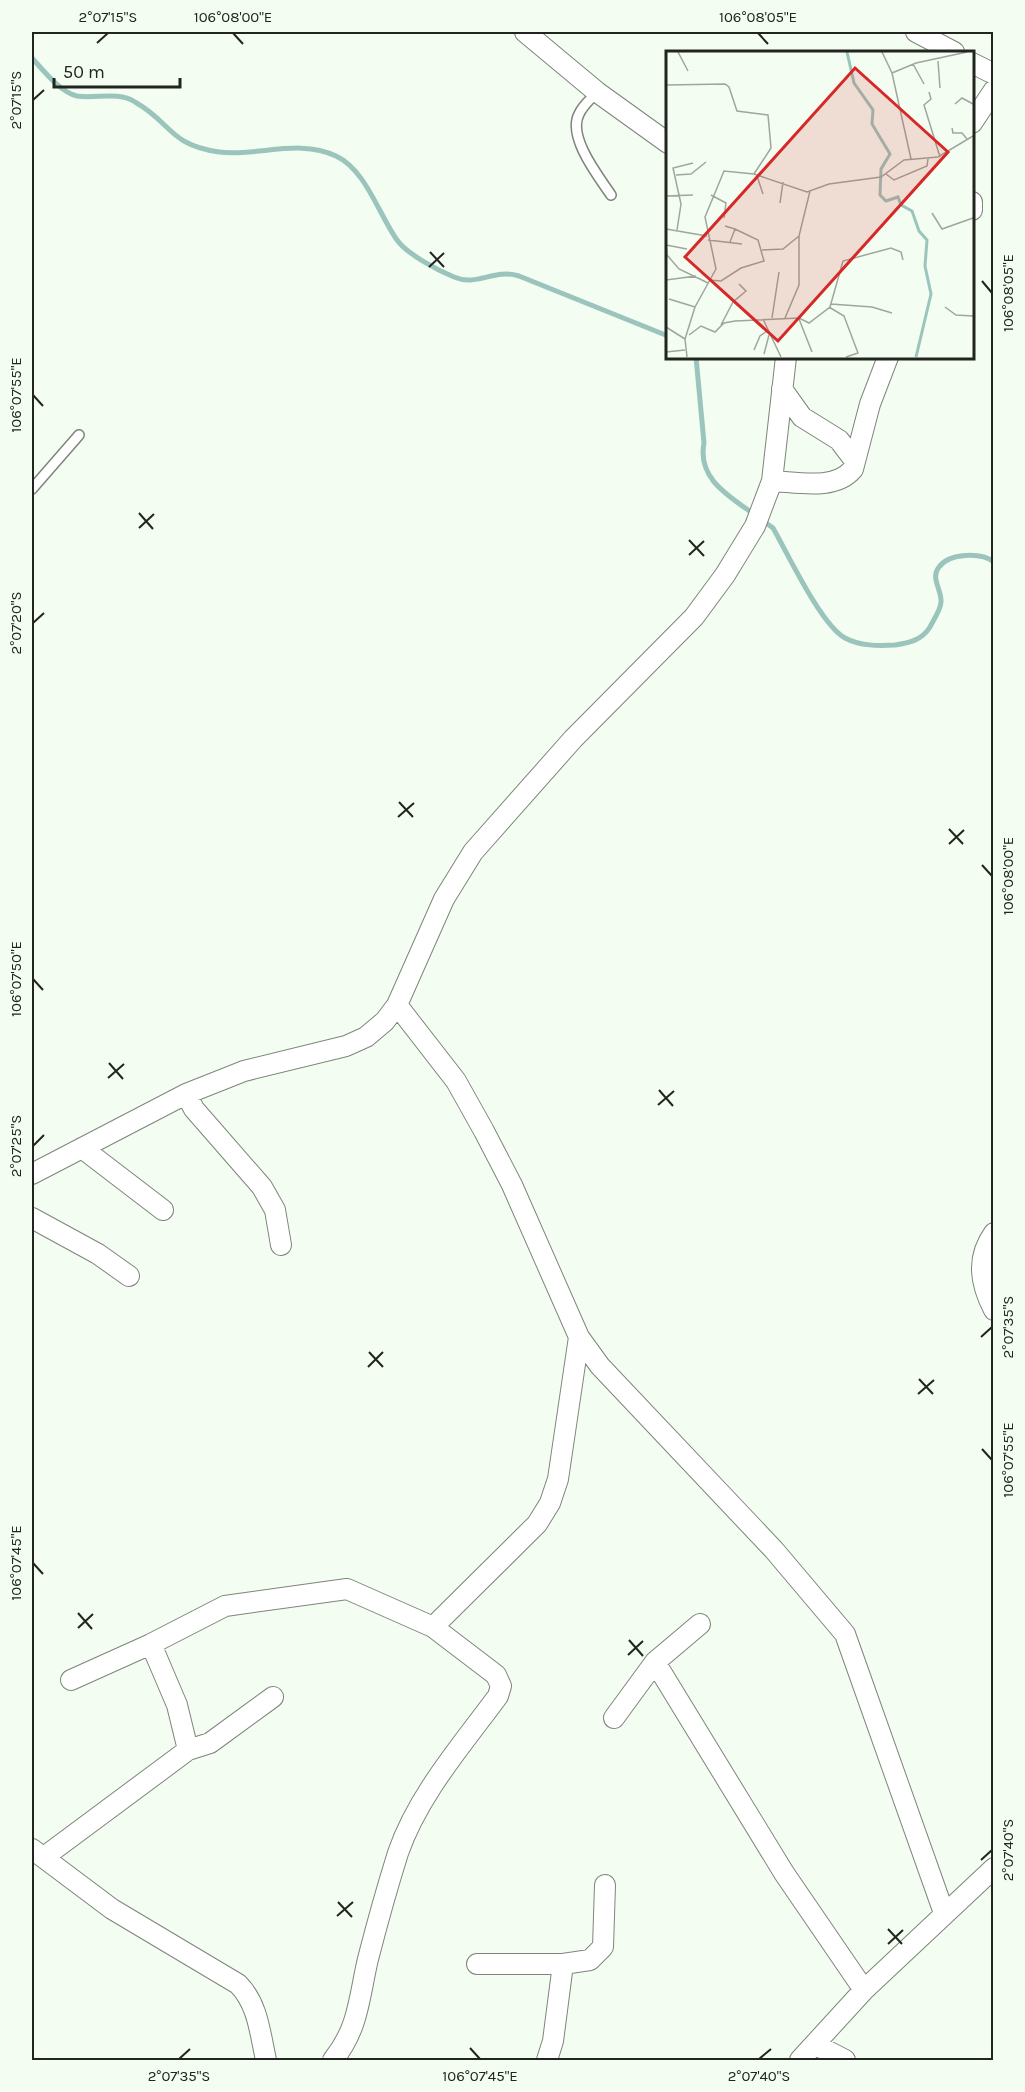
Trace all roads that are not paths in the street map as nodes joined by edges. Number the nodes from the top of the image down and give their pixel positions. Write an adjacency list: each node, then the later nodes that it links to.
1 (525, 32): 7 (street)
2 (916, 32): 3 (street)
3 (952, 51)
4 (974, 64): 5 (street)
5 (993, 74)
6 (993, 90): 8 (street)
7 (597, 92): 9 (street); 10 (lane)
8 (974, 120)
9 (666, 142)
10 (611, 195)
11 (786, 358): 13 (street)
12 (888, 358): 15 (street)
13 (782, 389): 15 (street); 17 (street)
14 (79, 435): 16 (lane)
15 (855, 461): 17 (street)
16 (32, 489)
17 (769, 490): 18 (street)
18 (398, 1005): 19 (street); 28 (street)
19 (186, 1094): 20 (street); 25 (street)
20 (82, 1148): 21 (street); 22 (street)
21 (32, 1174)
22 (163, 1210)
23 (32, 1218): 26 (street)
24 (993, 1233): 27 (street)
25 (281, 1245)
26 (129, 1276)
27 (993, 1310)
28 (579, 1337): 30 (street); 40 (street)
29 (700, 1624): 32 (street)
30 (433, 1628): 31 (street); 46 (street)
31 (150, 1644): 33 (street); 36 (street)
32 (655, 1662): 35 (street); 43 (street)
33 (71, 1680)
34 (273, 1697): 36 (street)
35 (614, 1718)
36 (188, 1750): 37 (street)
37 (38, 1853): 45 (street)
38 (993, 1868): 40 (street)
39 (605, 1886): 42 (street)
40 (944, 1913): 43 (street)
41 (477, 1964): 42 (street)
42 (563, 1964): 47 (street)
43 (864, 1990): 44 (street)
44 (816, 2045): 48 (street); 49 (street)
45 (266, 2061)
46 (333, 2061)
47 (547, 2061)
48 (800, 2061)
49 (845, 2061)

